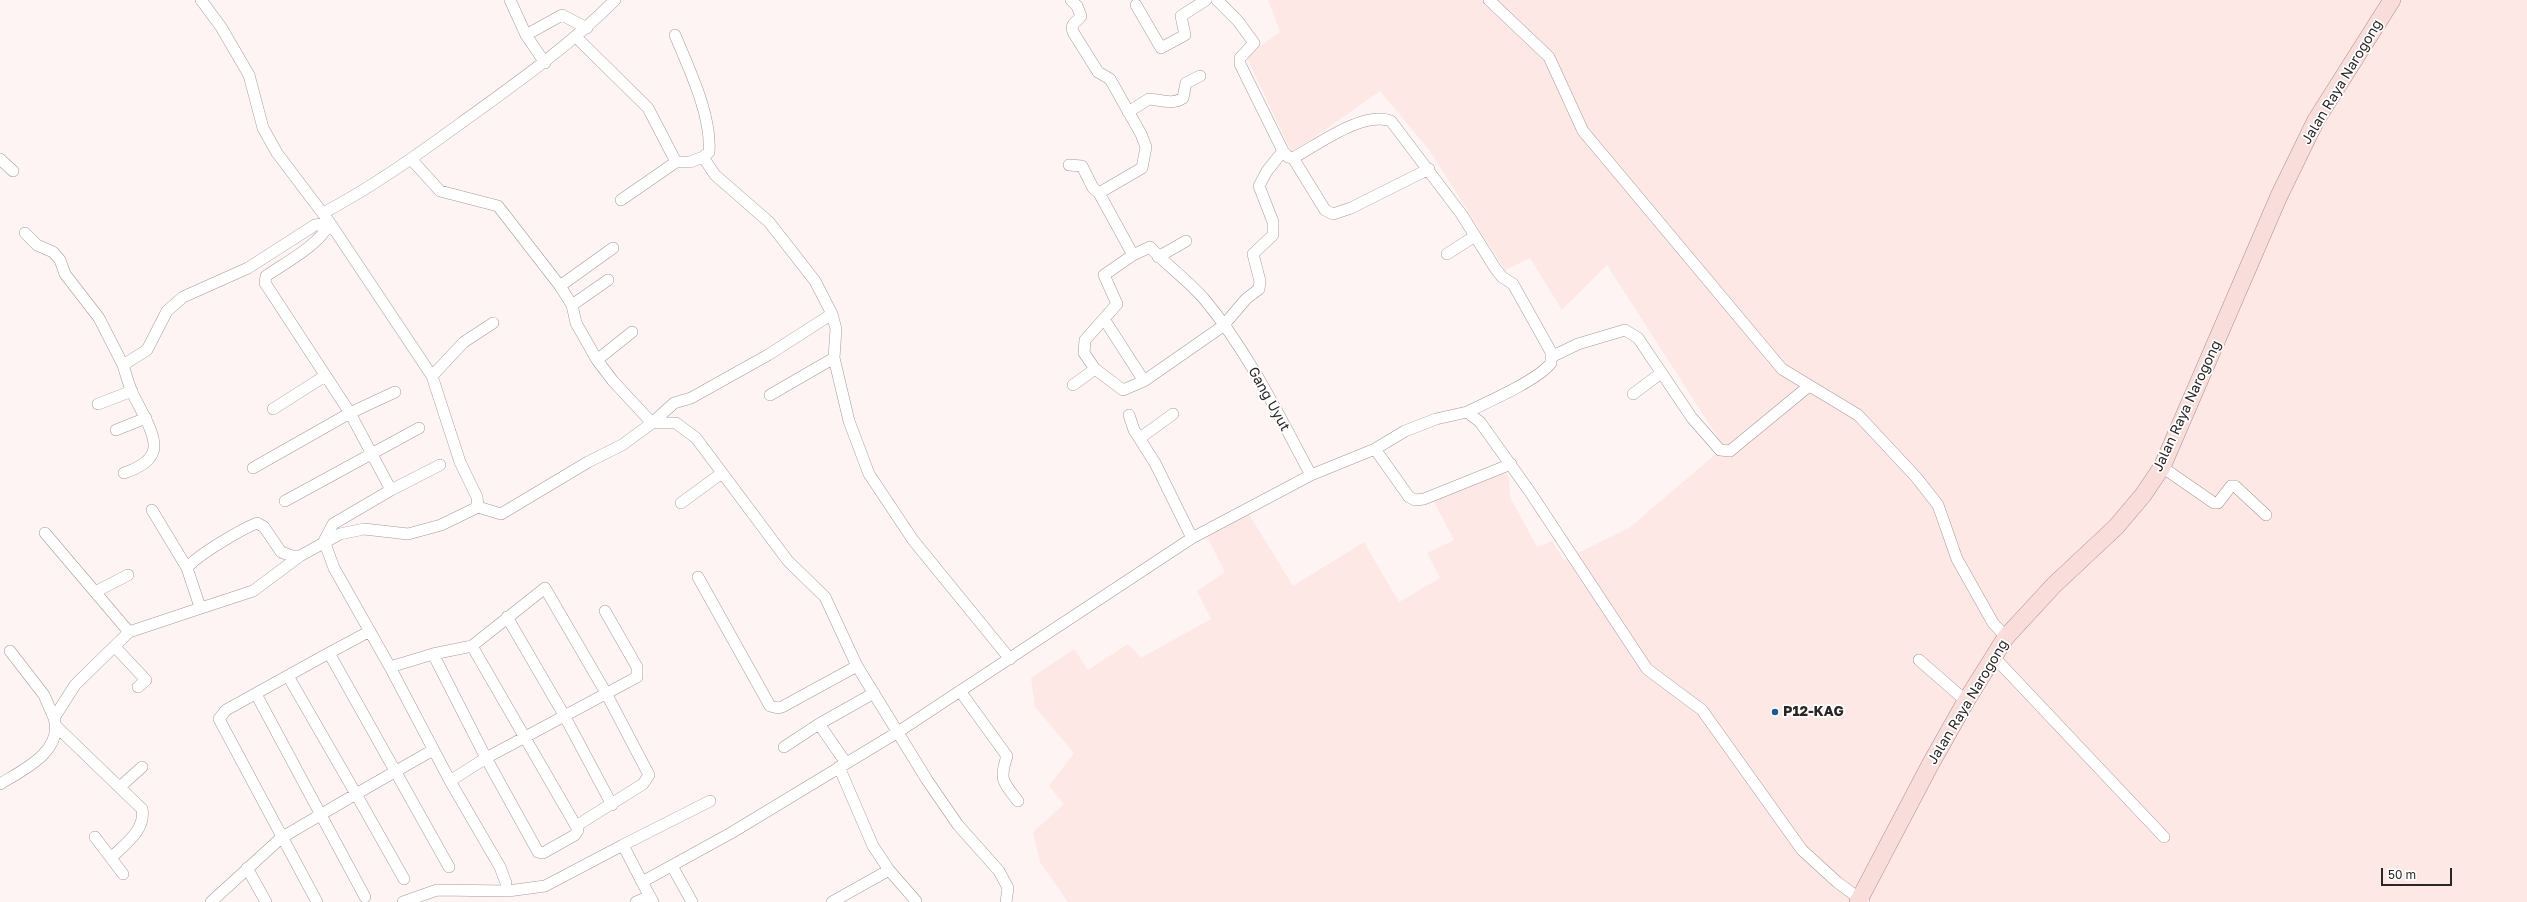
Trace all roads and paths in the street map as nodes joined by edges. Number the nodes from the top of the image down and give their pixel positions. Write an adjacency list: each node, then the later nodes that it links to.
1 (201, 0): 28 (street)
2 (510, 0): 11 (street)
3 (615, 0): 10 (street)
4 (1071, 0): 16 (street)
5 (1206, 0): 9 (street)
6 (1216, 0): 17 (street)
7 (1489, 0): 55 (street)
8 (2392, 0): 75 (main road, Jalan Raya Narogong)
9 (1136, 5)
10 (587, 28): 11 (street); 13 (street)
11 (526, 35): 14 (street)
12 (675, 35): 18 (street)
13 (576, 37): 14 (street); 22 (street)
14 (545, 63): 21 (street)
15 (1200, 76): 16 (street)
16 (1128, 112): 26 (street)
17 (1283, 151): 19 (street); 43 (street)
18 (703, 157): 22 (street); 40 (street)
19 (1293, 158): 24 (street); 24 (street)
20 (0, 159): 25 (street)
21 (411, 159): 28 (street); 38 (street)
22 (676, 162): 27 (street)
23 (1069, 165): 26 (street)
24 (1429, 169): 31 (street)
25 (13, 170)
26 (1099, 193): 35 (street)
27 (621, 200)
28 (323, 214): 29 (street)
29 (330, 223): 48 (street); 51 (street); 52 (street)
30 (25, 233): 48 (street)
31 (1475, 236): 34 (street); 45 (street)
32 (1186, 241): 36 (street)
33 (613, 248): 38 (street)
34 (1447, 254)
35 (1133, 255): 36 (street, Gang Uyut); 41 (street)
36 (1158, 257): 43 (street, Gang Uyut)
37 (608, 280): 39 (street)
38 (560, 286): 39 (street)
39 (572, 305): 47 (street)
40 (832, 314): 46 (street); 67 (street)
41 (1104, 319): 49 (street); 53 (street)
42 (494, 322): 52 (street)
43 (1224, 326): 53 (street); 79 (street, Gang Uyut)
44 (632, 332): 47 (street)
45 (1551, 357): 50 (street); 62 (street)
46 (834, 358): 59 (street); 106 (street)
47 (597, 360): 67 (street)
48 (123, 365): 56 (street)
49 (1095, 369): 53 (street); 54 (street)
50 (1661, 373): 55 (street); 58 (street)
51 (325, 376): 61 (street); 63 (street)
52 (432, 376): 83 (street)
53 (1144, 381)
54 (1073, 385)
55 (1809, 386): 99 (street)
56 (132, 391): 60 (street); 66 (street)
57 (395, 392): 63 (street)
58 (1633, 394)
59 (770, 396)
60 (98, 404)
61 (273, 409)
62 (1467, 412): 71 (street); 73 (street)
63 (350, 413): 72 (street); 76 (street)
64 (1173, 414): 70 (street)
65 (1129, 415): 70 (street)
66 (146, 418): 69 (street); 78 (street)
67 (652, 423): 77 (street); 83 (street)
68 (418, 428): 72 (street)
69 (116, 430)
70 (1140, 438): 87 (street)
71 (1375, 449): 73 (street); 79 (street)
72 (372, 453): 80 (street); 81 (street)
73 (1511, 464): 154 (street)
74 (440, 465): 80 (street)
75 (2162, 467): 85 (street); 99 (main road, Jalan Raya Narogong)
76 (253, 468)
77 (722, 473): 82 (street); 108 (street)
78 (124, 474)
79 (1311, 475): 87 (street)
80 (391, 490): 88 (street)
81 (285, 500)
82 (681, 503)
83 (478, 507): 88 (street)
84 (152, 510): 90 (street)
85 (2266, 515)
86 (45, 533): 93 (street)
87 (1192, 538): 106 (street)
88 (324, 541): 89 (street); 97 (street)
89 (300, 556): 90 (street); 94 (street)
90 (187, 568): 94 (street)
91 (128, 575): 93 (street)
92 (698, 577): 108 (street)
93 (95, 592): 98 (street)
94 (198, 609): 98 (street)
95 (605, 611): 113 (street)
96 (507, 617): 100 (street); 113 (street); 117 (street)
97 (370, 631): 103 (street); 109 (street)
98 (129, 632): 101 (street)
99 (2006, 637): 105 (main road, Jalan Raya Narogong)
100 (472, 646): 104 (street); 121 (street)
101 (115, 647): 111 (street); 118 (street)
102 (10, 651): 118 (street)
103 (329, 653): 110 (street); 127 (street)
104 (433, 654): 109 (street); 124 (street)
105 (1993, 656): 116 (main road, Jalan Raya Narogong); 138 (street)
106 (1010, 659): 112 (street)
107 (1919, 660): 116 (street)
108 (857, 666): 114 (street)
109 (390, 667): 123 (street)
110 (288, 676): 115 (street); 131 (street)
111 (138, 687)
112 (960, 692): 120 (street); 132 (street)
113 (606, 693): 117 (street); 134 (street)
114 (874, 693): 119 (street); 120 (street)
115 (256, 694): 135 (street); 139 (street)
116 (1966, 701): 154 (main road, Jalan Raya Narogong)
117 (564, 715): 121 (street); 134 (street)
118 (55, 722): 129 (street); 130 (street)
119 (819, 724): 122 (street); 125 (street)
120 (898, 732): 125 (street); 161 (street)
121 (525, 738): 124 (street); 136 (street)
122 (784, 747)
123 (433, 750): 127 (street); 128 (street)
124 (486, 758): 128 (street); 136 (street)
125 (842, 765): 143 (street); 145 (street)
126 (142, 767): 130 (street)
127 (395, 772): 131 (street); 142 (street)
128 (450, 781): 149 (street)
129 (0, 784)
130 (121, 786): 141 (street)
131 (356, 794): 135 (street); 147 (street)
132 (1018, 800)
133 (710, 801): 140 (street)
134 (612, 805): 136 (street)
135 (319, 814): 139 (street); 150 (street)
136 (576, 826)
137 (95, 837): 141 (street)
138 (2164, 837)
139 (281, 838): 144 (street); 156 (street)
140 (623, 845): 148 (street); 157 (street)
141 (111, 858): 146 (street)
142 (449, 866)
143 (672, 866): 148 (street); 159 (street)
144 (247, 868): 152 (street); 155 (street)
145 (889, 870): 153 (street); 160 (street)
146 (123, 874)
147 (404, 879)
148 (642, 882): 151 (street)
149 (506, 883)
150 (365, 897)
151 (651, 899): 158 (street)
152 (213, 901)
153 (916, 901)
154 (1860, 901)
155 (266, 902)
156 (317, 902)
157 (403, 902)
158 (636, 902)
159 (692, 902)
160 (832, 902)
161 (1006, 902)

